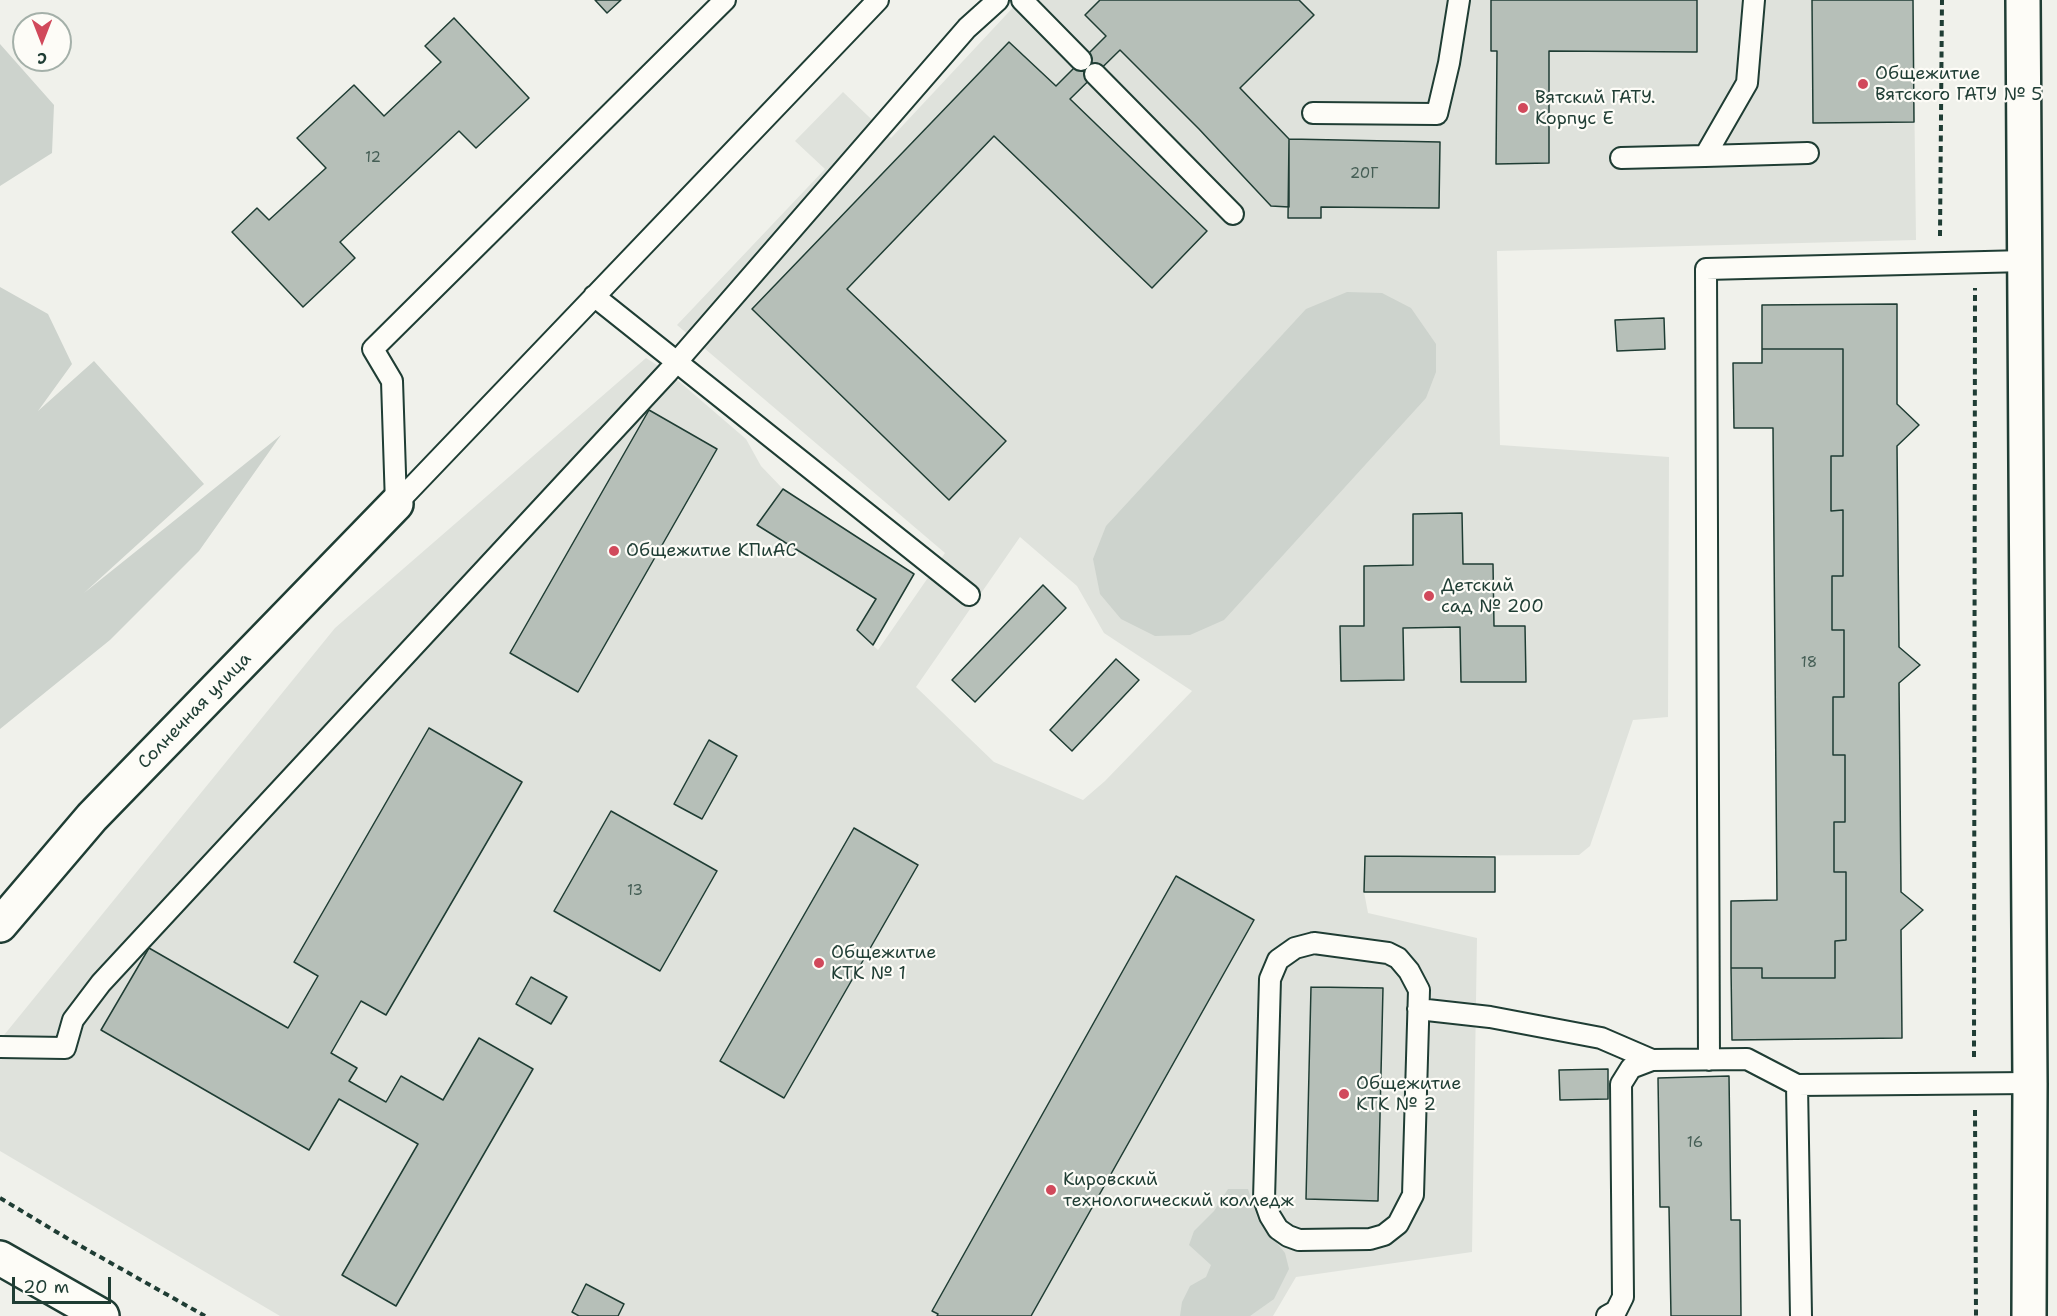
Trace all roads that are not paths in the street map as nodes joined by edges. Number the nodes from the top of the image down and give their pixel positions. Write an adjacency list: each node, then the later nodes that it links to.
1 (725, 0): 18 (lane)
2 (878, 0): 16 (lane)
3 (998, 0): 17 (lane)
4 (1022, 0): 8 (lane)
5 (1459, 0): 10 (lane)
6 (1754, 0): 12 (lane)
7 (2023, 0): 15 (main road)
8 (1081, 60)
9 (1095, 75): 14 (lane)
10 (1313, 113)
11 (1808, 153): 12 (lane)
12 (1705, 156): 13 (lane)
13 (1622, 158)
14 (1233, 214)
15 (2025, 261): 24 (lane); 25 (main road)
16 (594, 296): 17 (lane); 18 (lane)
17 (676, 362): 19 (lane); 22 (lane)
18 (396, 504): 20 (main road, Солнечная улица)
19 (969, 595)
20 (0, 925)
21 (1418, 1009): 21 (lane); 23 (lane)
22 (0, 1047)
23 (1652, 1060): 24 (lane); 29 (lane)
24 (1709, 1060): 26 (lane)
25 (2030, 1083): 26 (lane); 31 (main road)
26 (1797, 1085): 30 (lane)
27 (0, 1258): 28 (main road)
28 (102, 1316)
29 (1607, 1316)
30 (1801, 1316)
31 (2029, 1316)

